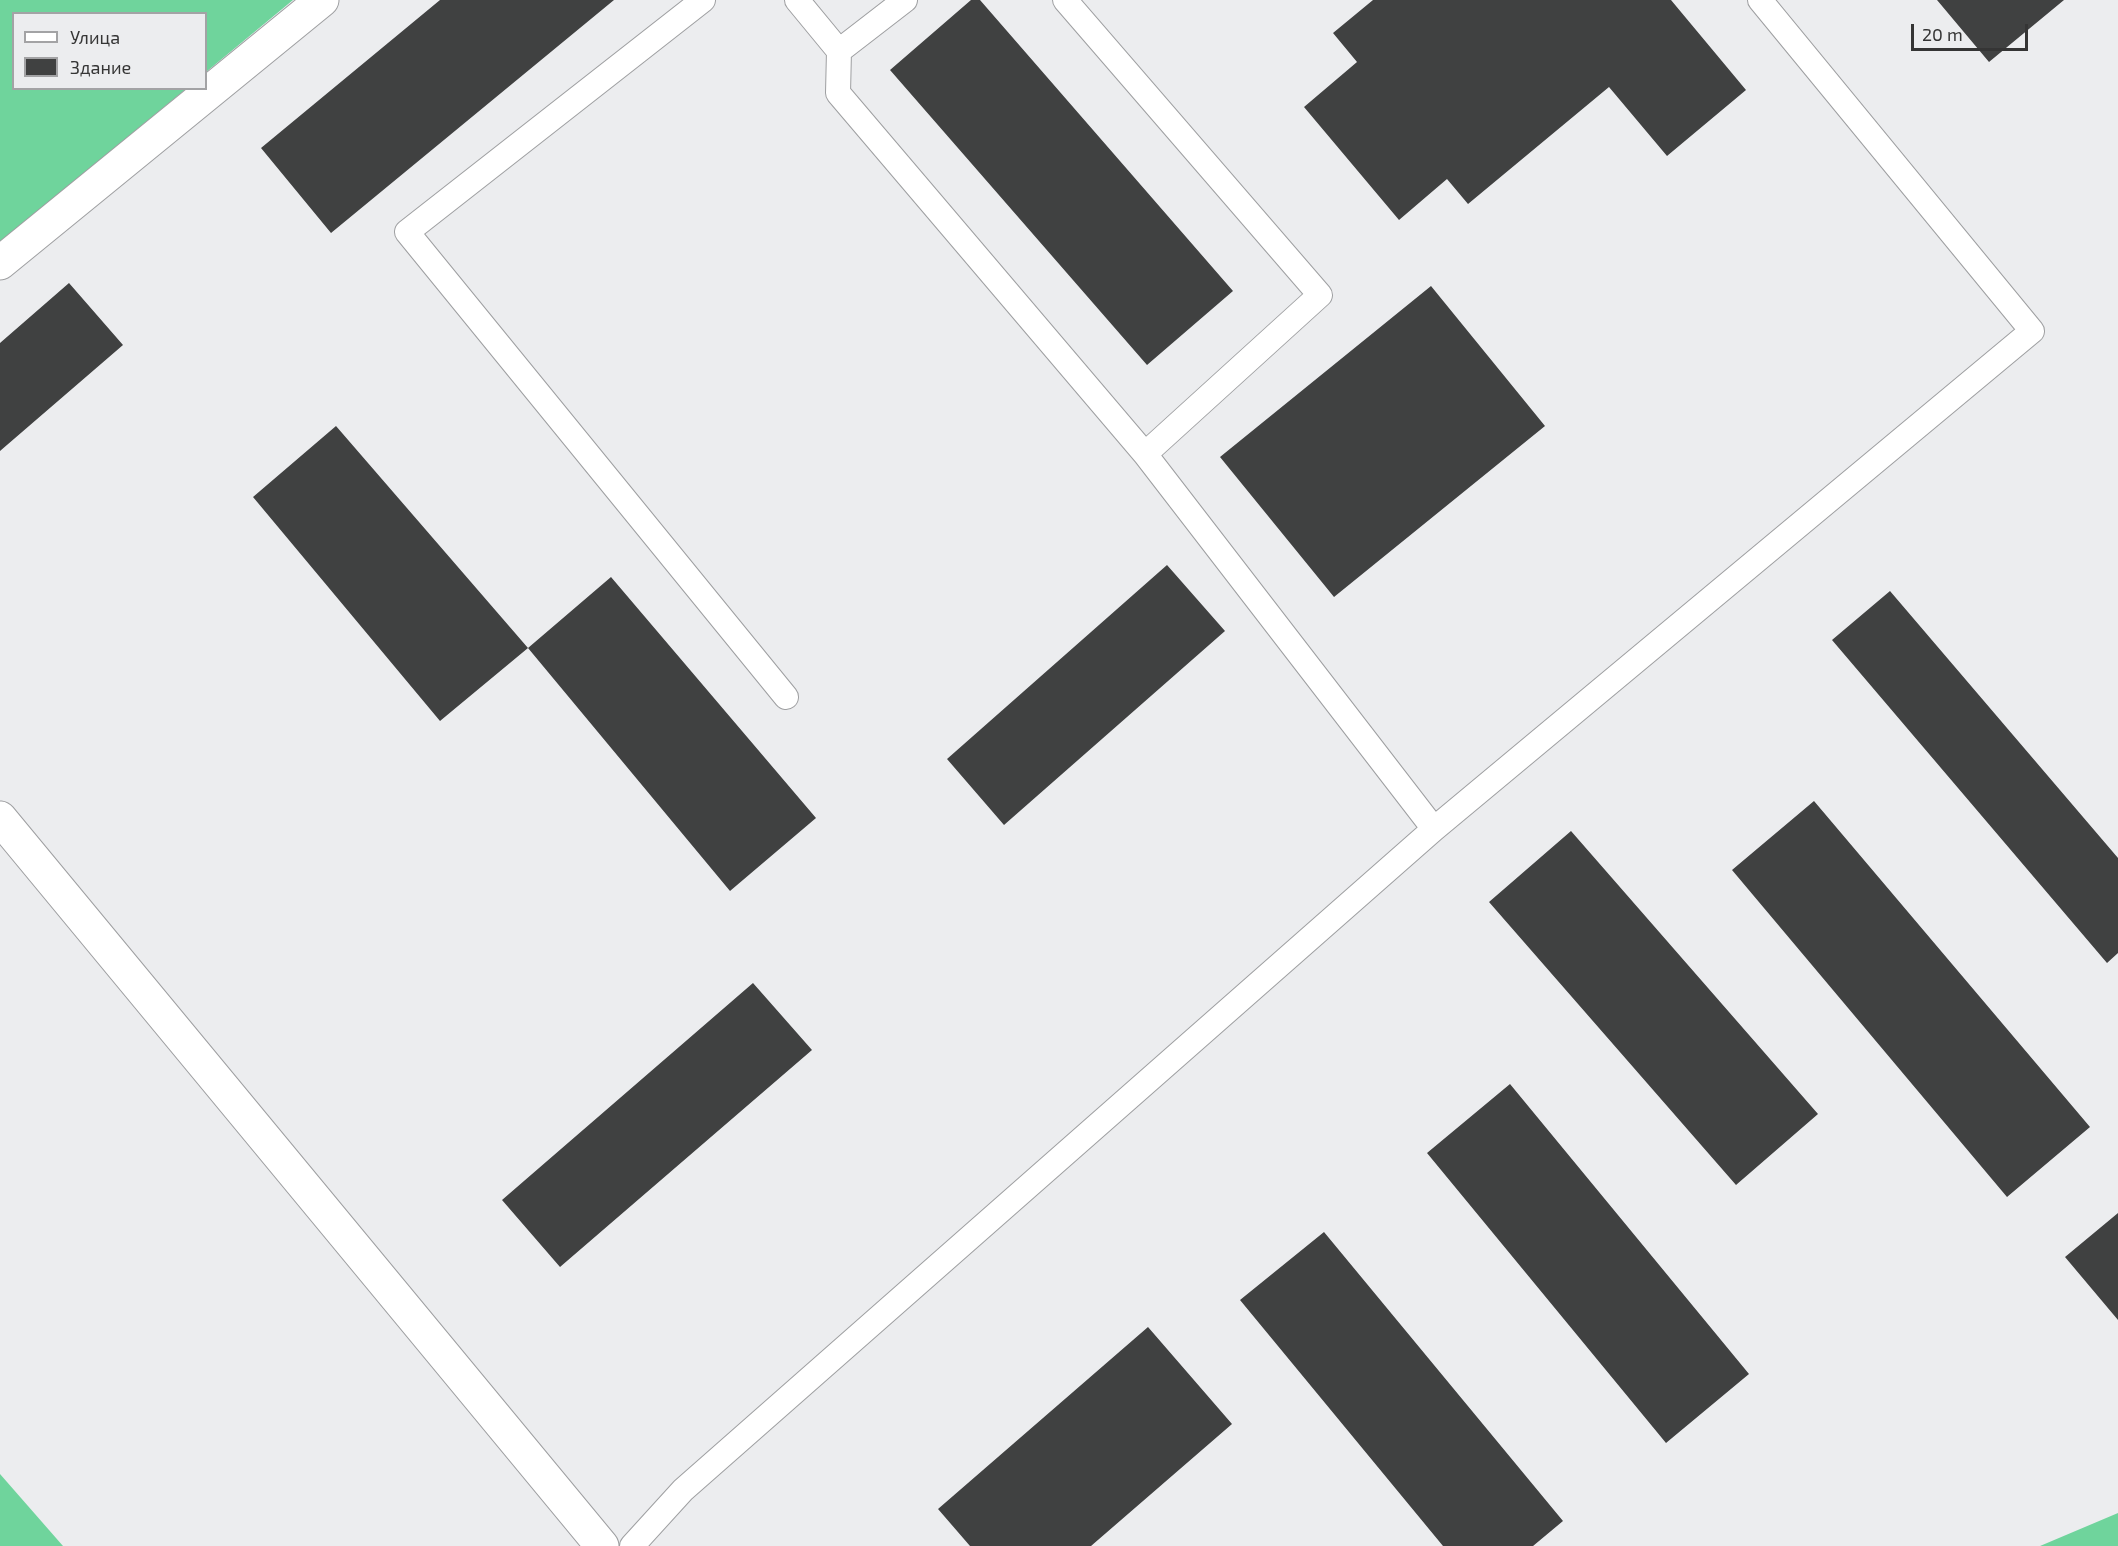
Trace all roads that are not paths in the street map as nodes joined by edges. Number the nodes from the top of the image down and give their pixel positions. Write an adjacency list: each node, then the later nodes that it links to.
1 (322, 0): 8 (street)
2 (703, 0): 10 (lane)
3 (797, 0): 7 (lane)
4 (905, 0): 7 (lane)
5 (1065, 0): 9 (lane)
6 (1760, 0): 12 (lane)
7 (839, 51): 9 (lane)
8 (0, 263)
9 (1145, 454): 12 (lane)
10 (786, 697)
11 (0, 818): 13 (street)
12 (1434, 829): 14 (lane)
13 (602, 1546)
14 (632, 1546)

